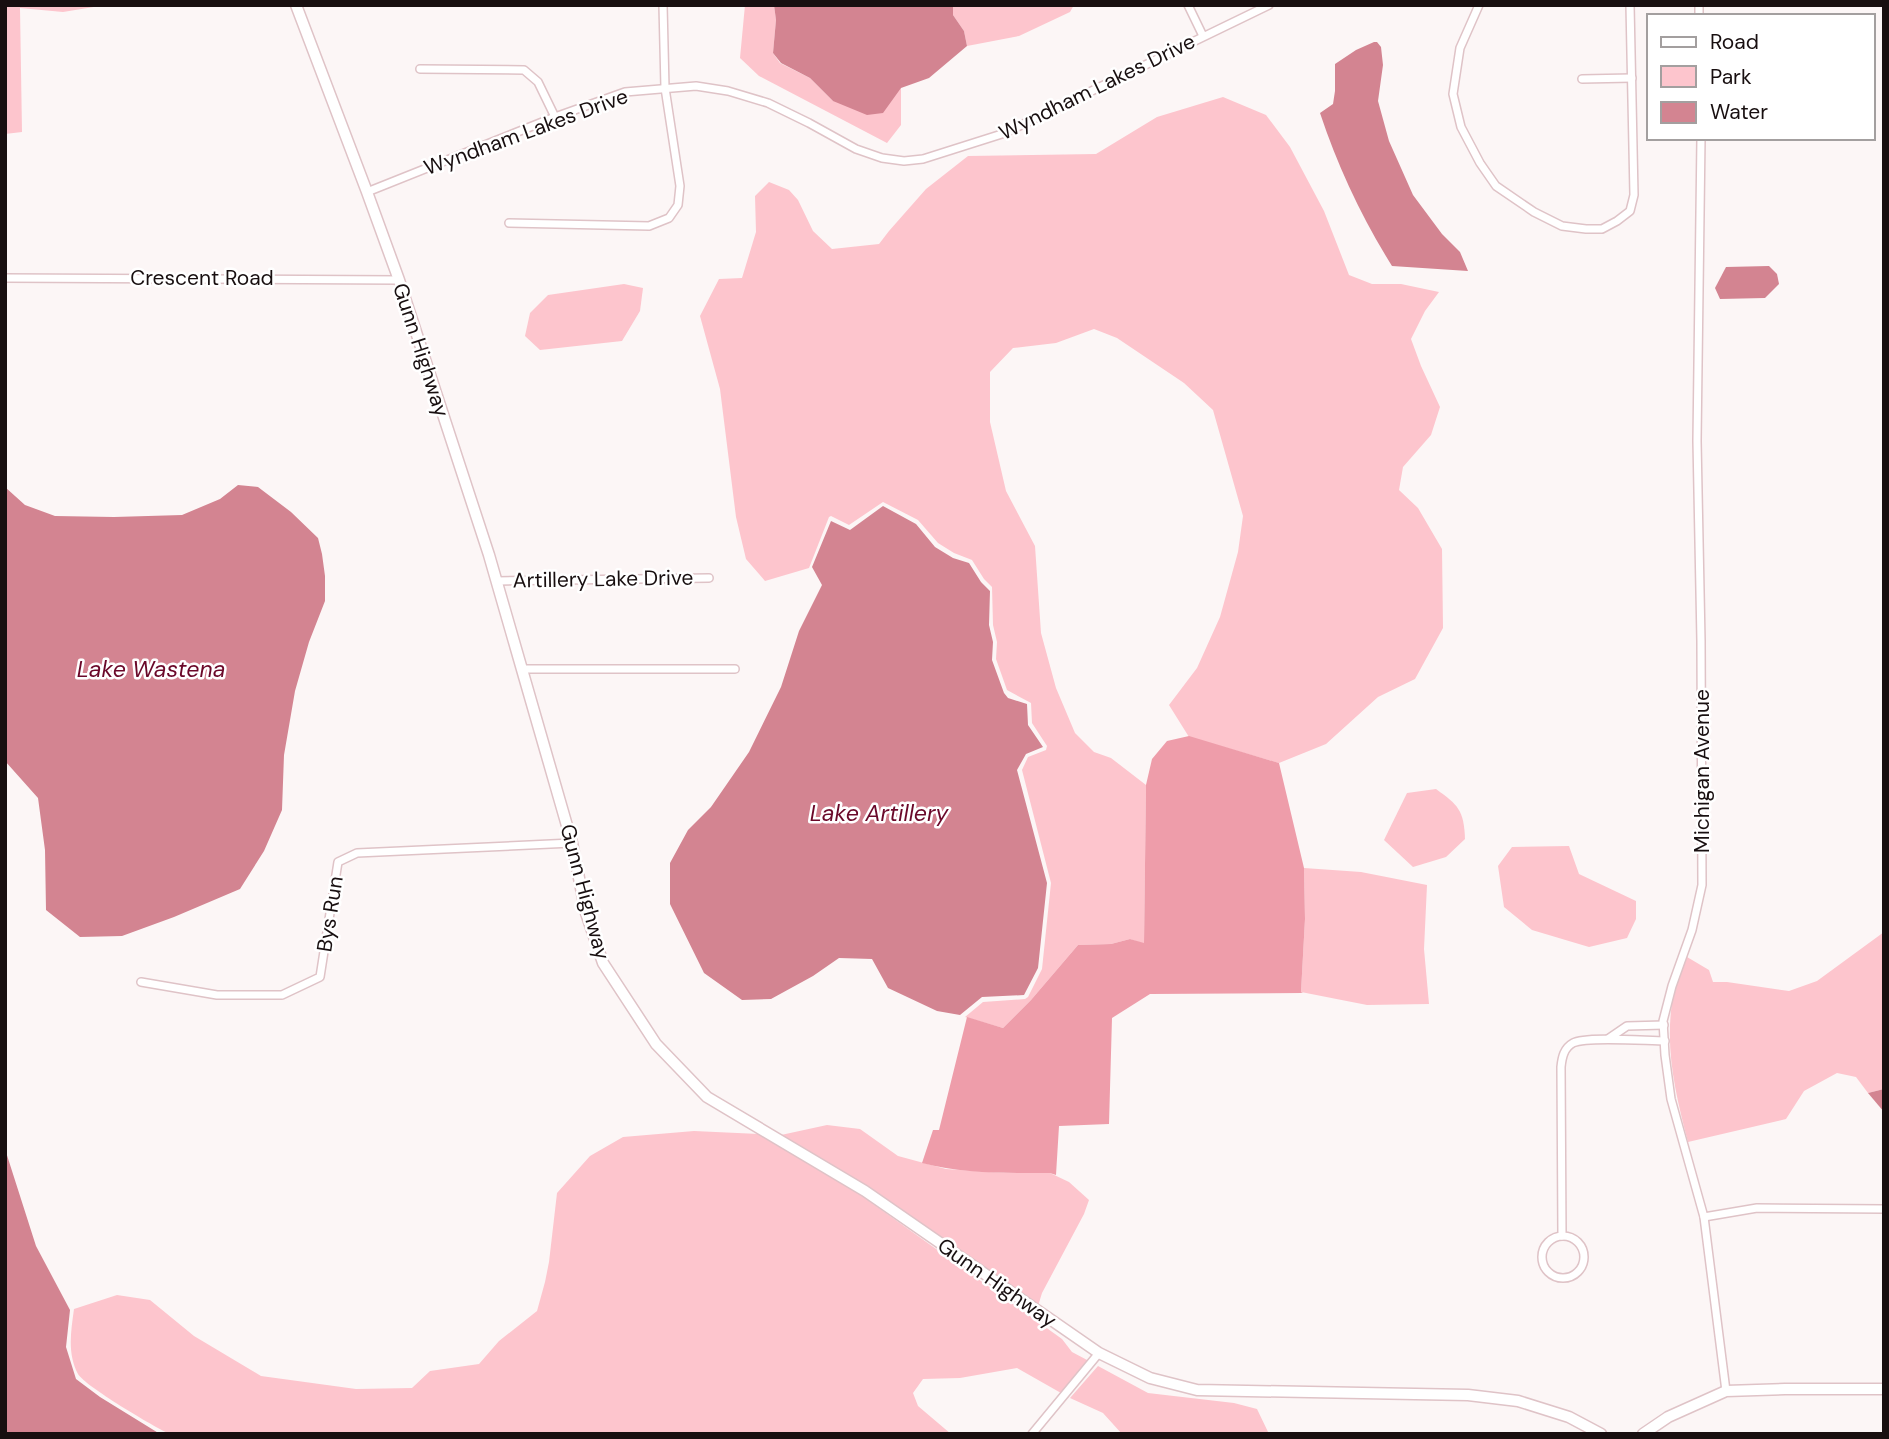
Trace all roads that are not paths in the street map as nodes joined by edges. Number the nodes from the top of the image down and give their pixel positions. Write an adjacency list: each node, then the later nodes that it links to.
1 (296, 5): 14 (main road, Gunn Highway)
2 (663, 5): 11 (street)
3 (1188, 5): 7 (street)
4 (1269, 5): 7 (street, Wyndham Lakes Drive)
5 (1479, 5): 9 (street)
6 (1630, 5): 9 (street)
7 (1203, 36): 11 (street, Wyndham Lakes Drive)
8 (420, 69): 12 (street)
9 (1632, 78): 10 (street)
10 (1582, 79)
11 (665, 88): 12 (street, Wyndham Lakes Drive); 15 (street)
12 (555, 117): 14 (street, Wyndham Lakes Drive)
13 (1701, 140): 24 (street, Michigan Avenue)
14 (367, 192): 17 (main road, Gunn Highway)
15 (509, 223)
16 (5, 278): 17 (street, Crescent Road)
17 (398, 280): 19 (main road, Gunn Highway)
18 (709, 578): 19 (street, Artillery Lake Drive)
19 (496, 581): 20 (main road, Gunn Highway)
20 (521, 669): 21 (street); 22 (main road, Gunn Highway)
21 (735, 669)
22 (572, 843): 23 (street, Bys Run); 30 (main road, Gunn Highway)
23 (141, 982)
24 (1664, 1025): 25 (street); 26 (street, Michigan Avenue)
25 (1607, 1040): 26 (street); 29 (street)
26 (1665, 1041): 28 (street, Michigan Avenue)
27 (1884, 1209): 28 (street)
28 (1704, 1217): 32 (street, Michigan Avenue)
29 (1562, 1236): 29 (street)
30 (1099, 1353): 34 (street); 35 (main road, Gunn Highway)
31 (1884, 1389): 32 (main road)
32 (1726, 1391): 33 (main road)
33 (1668, 1417): 36 (main road); 37 (main road)
34 (1032, 1434)
35 (1601, 1434)
36 (1643, 1434)
37 (1659, 1434)

